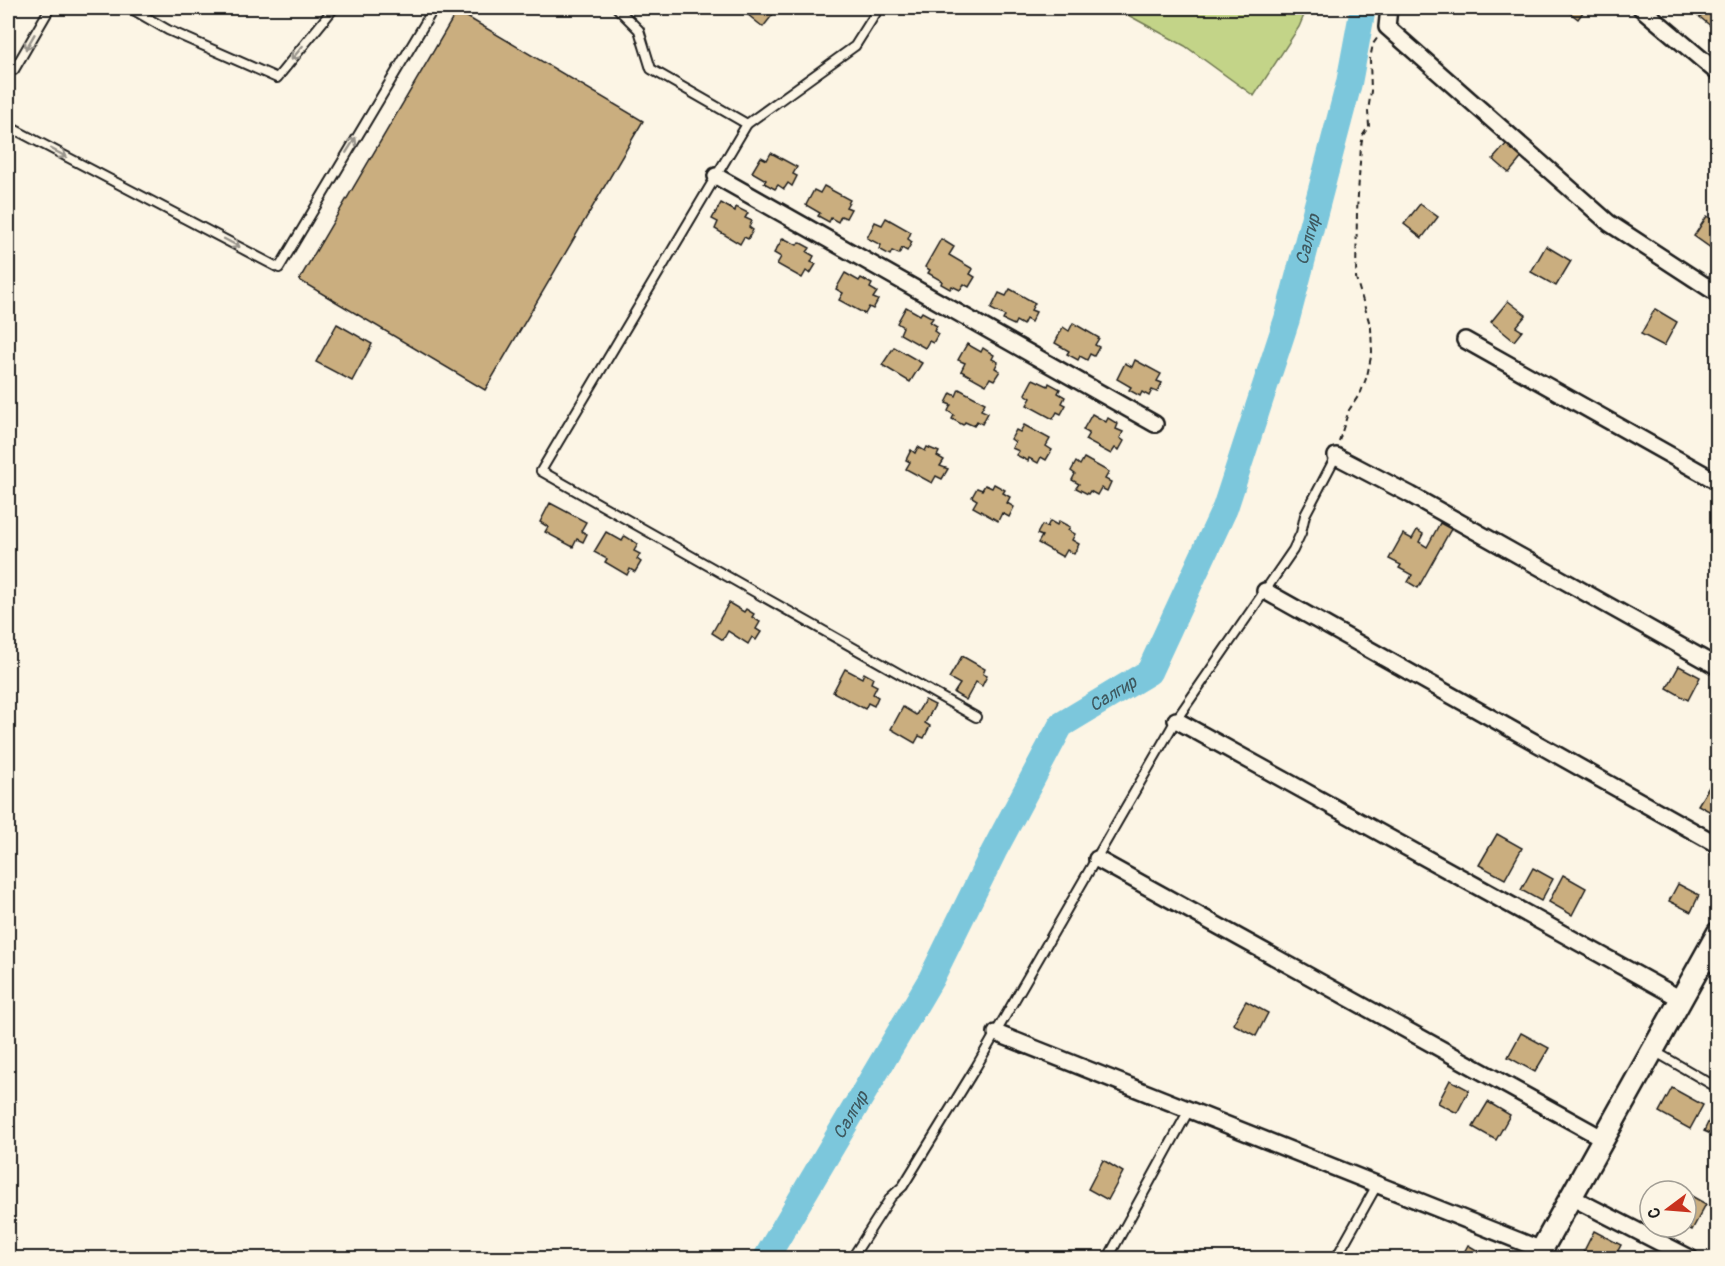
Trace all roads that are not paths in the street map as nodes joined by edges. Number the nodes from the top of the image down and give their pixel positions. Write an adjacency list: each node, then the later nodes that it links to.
1 (50, 8): 9 (lane, one-way to 9)
2 (130, 8): 3 (lane, one-way to 2)
3 (334, 8)
4 (434, 8): 12 (lane, one-way to 4)
5 (617, 8): 11 (lane)
6 (879, 8): 11 (lane)
7 (1389, 8): 14 (street)
8 (1641, 8): 10 (street)
9 (8, 70)
10 (1718, 73)
11 (747, 124): 13 (lane)
12 (8, 126)
13 (716, 176): 16 (street); 21 (lane)
14 (1718, 294)
15 (1465, 340): 18 (street)
16 (1155, 424)
17 (1336, 456): 19 (lane); 20 (street)
18 (1718, 482)
19 (1265, 591): 22 (lane); 23 (street)
20 (1718, 668)
21 (976, 717)
22 (1176, 720): 24 (lane); 27 (street)
23 (1718, 845)
24 (1097, 859): 28 (lane); 32 (street)
25 (1718, 933): 26 (main road)
26 (1711, 963): 27 (main road)
27 (1681, 999): 29 (main road)
28 (996, 1033): 31 (street); 36 (lane)
29 (1653, 1051): 30 (lane); 32 (main road)
30 (1718, 1088)
31 (1189, 1110): 33 (street); 37 (lane)
32 (1604, 1139): 34 (main road)
33 (1377, 1185): 35 (street); 38 (lane)
34 (1570, 1197): 35 (main road); 39 (street)
35 (1540, 1254)
36 (852, 1258)
37 (1108, 1258)
38 (1336, 1258)
39 (1690, 1258)

